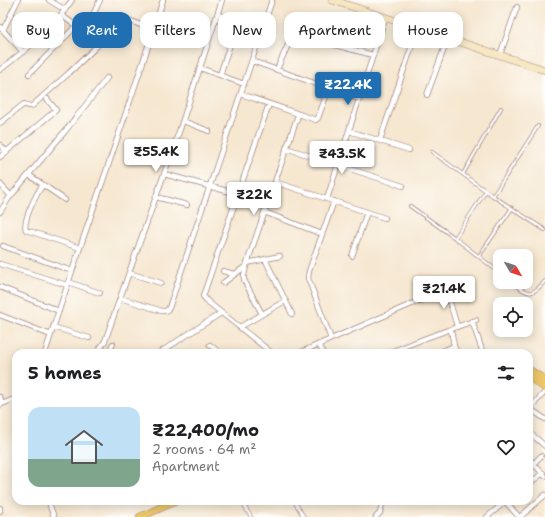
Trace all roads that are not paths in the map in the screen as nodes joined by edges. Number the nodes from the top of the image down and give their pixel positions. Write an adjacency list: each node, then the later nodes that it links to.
1 (18, 0): 18 (street)
2 (49, 0): 10 (street)
3 (72, 0): 10 (street)
4 (100, 0): 11 (street)
5 (163, 0): 12 (street)
6 (222, 0): 15 (street)
7 (272, 0): 13 (street)
8 (332, 0): 14 (main road)
9 (517, 8): 31 (street)
10 (64, 10)
11 (94, 12)
12 (160, 12)
13 (268, 12)
14 (367, 12)
15 (217, 14): 33 (street)
16 (385, 18): 17 (main road)
17 (393, 20)
18 (2, 29): 29 (street)
19 (72, 30): 37 (street)
20 (463, 43): 31 (main road)
21 (28, 48): 29 (street)
22 (95, 48): 50 (street)
23 (148, 48): 89 (street)
24 (229, 48): 38 (street)
25 (256, 48): 32 (street)
26 (375, 48): 30 (street)
27 (411, 48): 54 (street)
28 (444, 48): 43 (street)
29 (23, 52): 34 (street)
30 (373, 55): 35 (street); 45 (street)
31 (500, 55): 36 (main road)
32 (252, 61): 35 (street); 40 (street)
33 (200, 68): 38 (street); 49 (street)
34 (0, 70)
35 (277, 70): 41 (street)
36 (545, 70)
37 (29, 74)
38 (220, 75): 40 (street)
39 (107, 78): 64 (street)
40 (244, 84): 42 (street)
41 (329, 88): 45 (street); 48 (street)
42 (241, 94): 46 (street); 68 (street)
43 (427, 95)
44 (47, 99): 58 (street)
45 (359, 99): 52 (street)
46 (269, 104): 48 (street); 71 (street)
47 (501, 108): 63 (lane)
48 (298, 115): 56 (street)
49 (183, 121): 53 (street); 62 (street)
50 (0, 123)
51 (538, 126): 73 (lane)
52 (349, 130): 54 (street); 61 (street)
53 (209, 131)
54 (380, 140): 57 (street)
55 (0, 145): 58 (street)
56 (286, 148): 61 (street); 65 (street)
57 (409, 150)
58 (6, 152): 60 (street)
59 (432, 152): 63 (lane)
60 (0, 157)
61 (338, 164): 69 (street); 75 (street)
62 (164, 174): 68 (street); 74 (street)
63 (463, 174): 70 (lane)
64 (29, 175): 67 (street); 72 (street)
65 (275, 182): 75 (street); 82 (street)
66 (0, 184): 72 (street)
67 (42, 185): 76 (street); 89 (street)
68 (210, 186): 71 (street); 108 (street)
69 (403, 186)
70 (486, 191): 73 (lane); 87 (lane)
71 (238, 194): 111 (street)
72 (11, 196): 81 (street)
73 (493, 196): 80 (lane)
74 (156, 197): 78 (street); 99 (street)
75 (327, 199): 77 (street)
76 (65, 200)
77 (334, 201): 83 (street); 86 (street)
78 (186, 205)
79 (410, 206): 87 (lane)
80 (512, 208): 85 (lane); 92 (lane)
81 (0, 212)
82 (264, 212): 86 (street); 95 (street)
83 (367, 212): 84 (street); 91 (street)
84 (385, 218)
85 (545, 230)
86 (322, 234): 121 (street)
87 (455, 238): 92 (lane)
88 (3, 246): 97 (street)
89 (80, 248): 97 (street)
90 (280, 256): 93 (street)
91 (352, 256)
92 (479, 256): 96 (lane)
93 (265, 259): 95 (street); 109 (street)
94 (0, 264): 104 (street)
95 (246, 264): 100 (street); 112 (street)
96 (493, 267)
97 (72, 271): 104 (street)
98 (223, 271): 100 (street)
99 (129, 273): 102 (street); 108 (street)
100 (234, 274): 103 (street)
101 (545, 281): 106 (lane)
102 (161, 283)
103 (223, 283)
104 (67, 284): 107 (street); 110 (street)
105 (0, 287): 110 (street)
106 (521, 289)
107 (100, 293)
108 (120, 298): 127 (street)
109 (285, 301): 112 (street); 113 (street)
110 (58, 311): 116 (street)
111 (221, 313): 117 (street); 129 (street)
112 (262, 314): 117 (street)
113 (292, 314)
114 (0, 315): 119 (street)
115 (457, 326): 118 (street); 121 (street); 137 (street)
116 (54, 327): 119 (street); 120 (street)
117 (240, 327): 131 (street)
118 (451, 329): 125 (street); 134 (street)
119 (51, 334): 126 (street)
120 (89, 338)
121 (331, 339): 123 (street)
122 (113, 344): 128 (street)
123 (319, 344): 132 (street); 133 (street)
124 (210, 345): 130 (street)
125 (454, 346): 135 (street); 136 (street)
126 (46, 349)
127 (100, 349)
128 (110, 349)
129 (166, 349)
130 (215, 349)
131 (267, 349)
132 (308, 349)
133 (321, 349)
134 (398, 349)
135 (447, 349)
136 (455, 349)
137 (482, 349)
138 (533, 372): 140 (main road)
139 (533, 380): 141 (main road)
140 (545, 380)
141 (545, 388)
142 (545, 392): 146 (street)
143 (0, 397): 145 (street)
144 (12, 400): 145 (street)
145 (1, 405)
146 (533, 405)
147 (533, 412): 148 (street)
148 (545, 419)
149 (533, 436): 150 (street)
150 (545, 446)
151 (541, 456): 152 (street)
152 (533, 460)
153 (533, 464): 154 (street)
154 (544, 475): 155 (street)
155 (533, 482)
156 (545, 495): 170 (street)
157 (50, 505): 164 (street)
158 (167, 505): 165 (main road)
159 (244, 505): 166 (lane)
160 (296, 505): 167 (lane)
161 (382, 505): 168 (street)
162 (501, 505): 169 (street)
163 (509, 505): 170 (street)
164 (54, 517)
165 (140, 517)
166 (251, 517)
167 (304, 517)
168 (376, 517)
169 (487, 517)
170 (519, 517)

